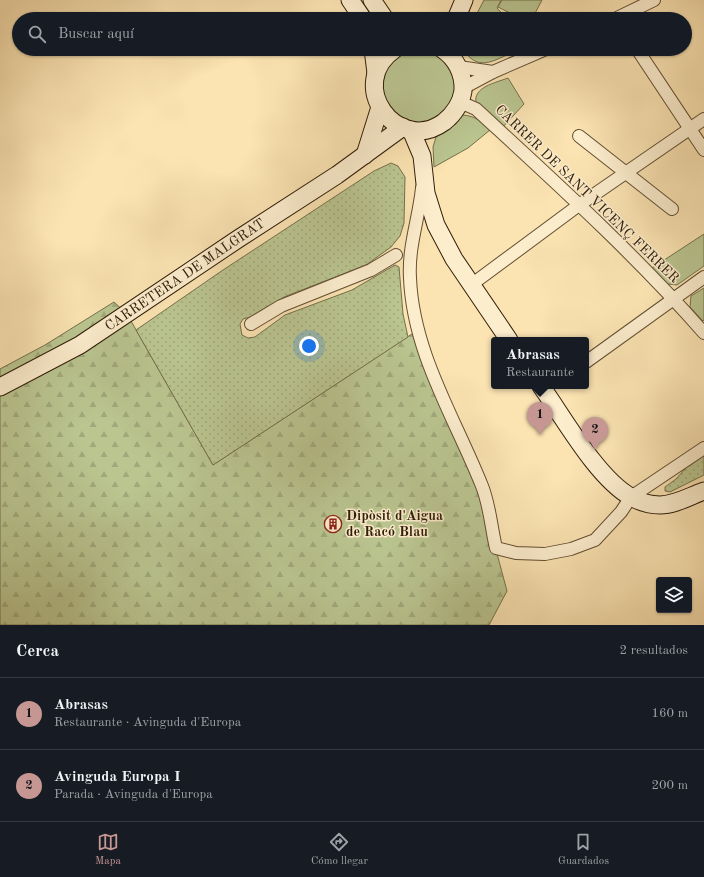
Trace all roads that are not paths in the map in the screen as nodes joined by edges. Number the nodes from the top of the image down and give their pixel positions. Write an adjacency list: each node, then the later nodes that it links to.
1 (350, 0): 4 (street)
2 (372, 0): 5 (street)
3 (654, 0): 6 (street)
4 (358, 12)
5 (380, 12)
6 (631, 12)
7 (374, 56): 13 (street)
8 (386, 56): 13 (street)
9 (451, 56): 12 (street); 14 (street)
10 (530, 56): 12 (street)
11 (642, 56): 19 (street)
12 (493, 72): 14 (street)
13 (376, 73): 15 (street)
14 (461, 95): 17 (street); 26 (street, CARRER DE SANT VICENÇ FERRER)
15 (380, 107): 18 (street); 22 (street)
16 (704, 119): 19 (street)
17 (434, 127): 18 (street); 23 (street)
18 (407, 128): 22 (street, CARRETERA DE MALGRAT); 23 (street)
19 (690, 128): 21 (street); 24 (street)
20 (579, 136): 24 (street)
21 (704, 150)
22 (365, 155): 38 (street, CARRETERA DE MALGRAT)
23 (422, 156): 25 (street)
24 (625, 173): 26 (street); 27 (street)
25 (423, 176): 28 (street); 32 (street)
26 (579, 205): 32 (street); 33 (street, CARRER DE SANT VICENÇ FERRER)
27 (672, 209)
28 (413, 236): 29 (street); 30 (street)
29 (396, 254): 30 (street); 34 (street)
30 (411, 258): 42 (street)
31 (704, 277): 33 (street)
32 (472, 285): 36 (street)
33 (673, 298): 35 (street, CARRER DE SANT VICENÇ FERRER); 37 (street)
34 (251, 324)
35 (704, 333)
36 (507, 337)
37 (589, 360)
38 (0, 387)
39 (548, 389): 42 (street)
40 (704, 448): 42 (street)
41 (704, 491): 42 (street)
42 (631, 498)

